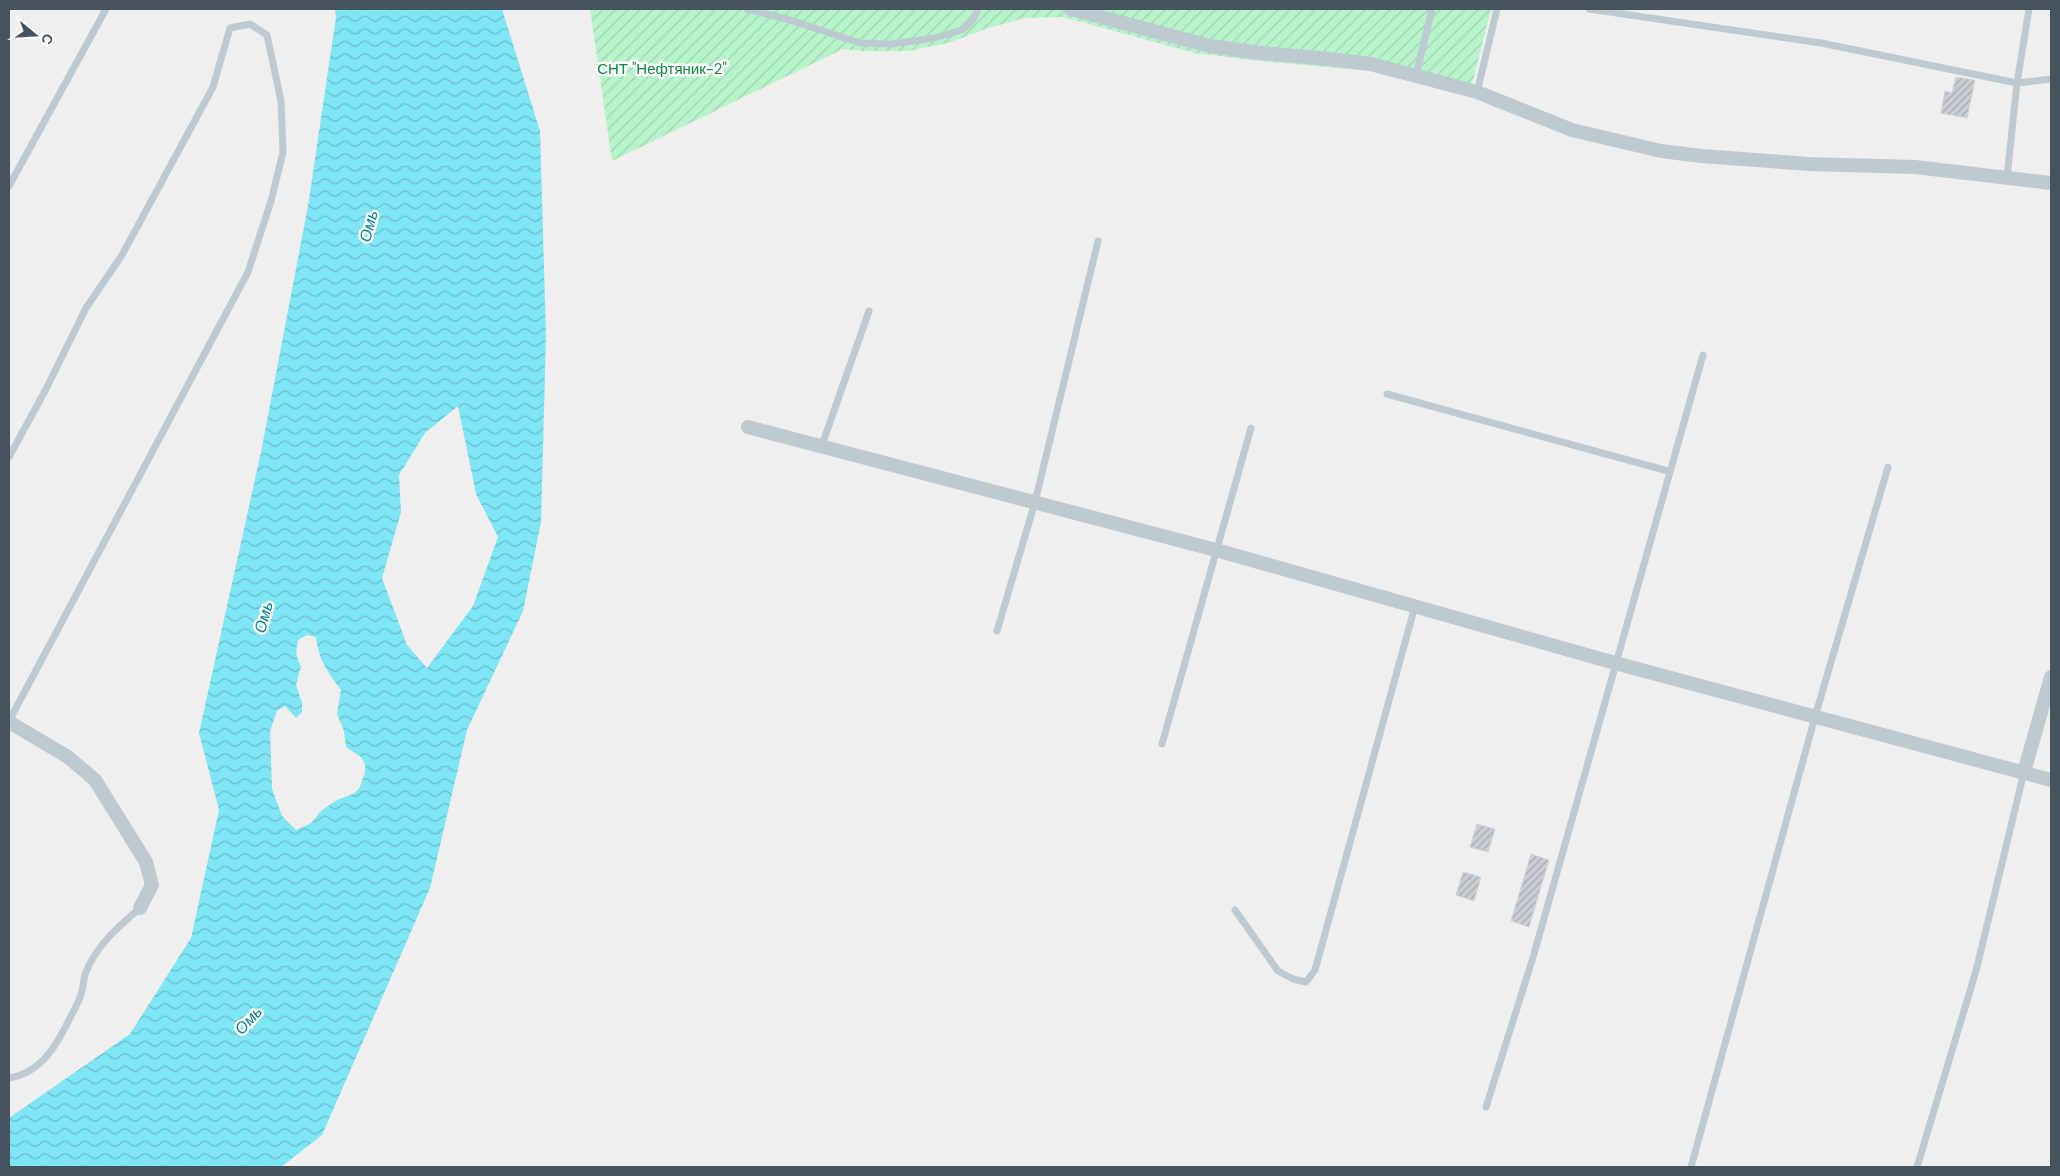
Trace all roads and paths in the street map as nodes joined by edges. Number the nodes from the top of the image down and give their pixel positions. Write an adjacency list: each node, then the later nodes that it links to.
1 (106, 9): 15 (lane)
2 (747, 9): 3 (lane)
3 (978, 9)
4 (1071, 9): 9 (street)
5 (1432, 9): 9 (lane)
6 (1497, 9): 12 (lane)
7 (1589, 9): 11 (lane)
8 (2029, 9): 11 (lane)
9 (1416, 76): 12 (street)
10 (2051, 80): 11 (lane)
11 (2017, 83): 13 (lane)
12 (1477, 92): 13 (street)
13 (2006, 177): 14 (street)
14 (2051, 183)
15 (9, 186)
16 (1098, 241): 26 (lane)
17 (869, 311): 22 (lane)
18 (1702, 355): 25 (lane)
19 (1387, 394): 25 (lane)
20 (748, 427): 22 (street)
21 (1252, 428): 27 (lane)
22 (822, 445): 26 (street)
23 (9, 457): 33 (lane)
24 (1888, 467): 32 (lane)
25 (1668, 472): 30 (lane)
26 (1035, 502): 27 (street); 29 (lane)
27 (1216, 550): 28 (street); 34 (lane)
28 (1415, 606): 30 (street); 38 (lane)
29 (997, 631)
30 (1615, 663): 32 (street); 40 (lane)
31 (2051, 677): 35 (street)
32 (1815, 716): 35 (street); 41 (lane)
33 (9, 722): 37 (street)
34 (1162, 744)
35 (2024, 772): 36 (street); 42 (lane)
36 (2051, 780)
37 (140, 908): 39 (lane)
38 (1235, 910)
39 (9, 1078)
40 (1486, 1107)
41 (1690, 1167)
42 (1917, 1167)

